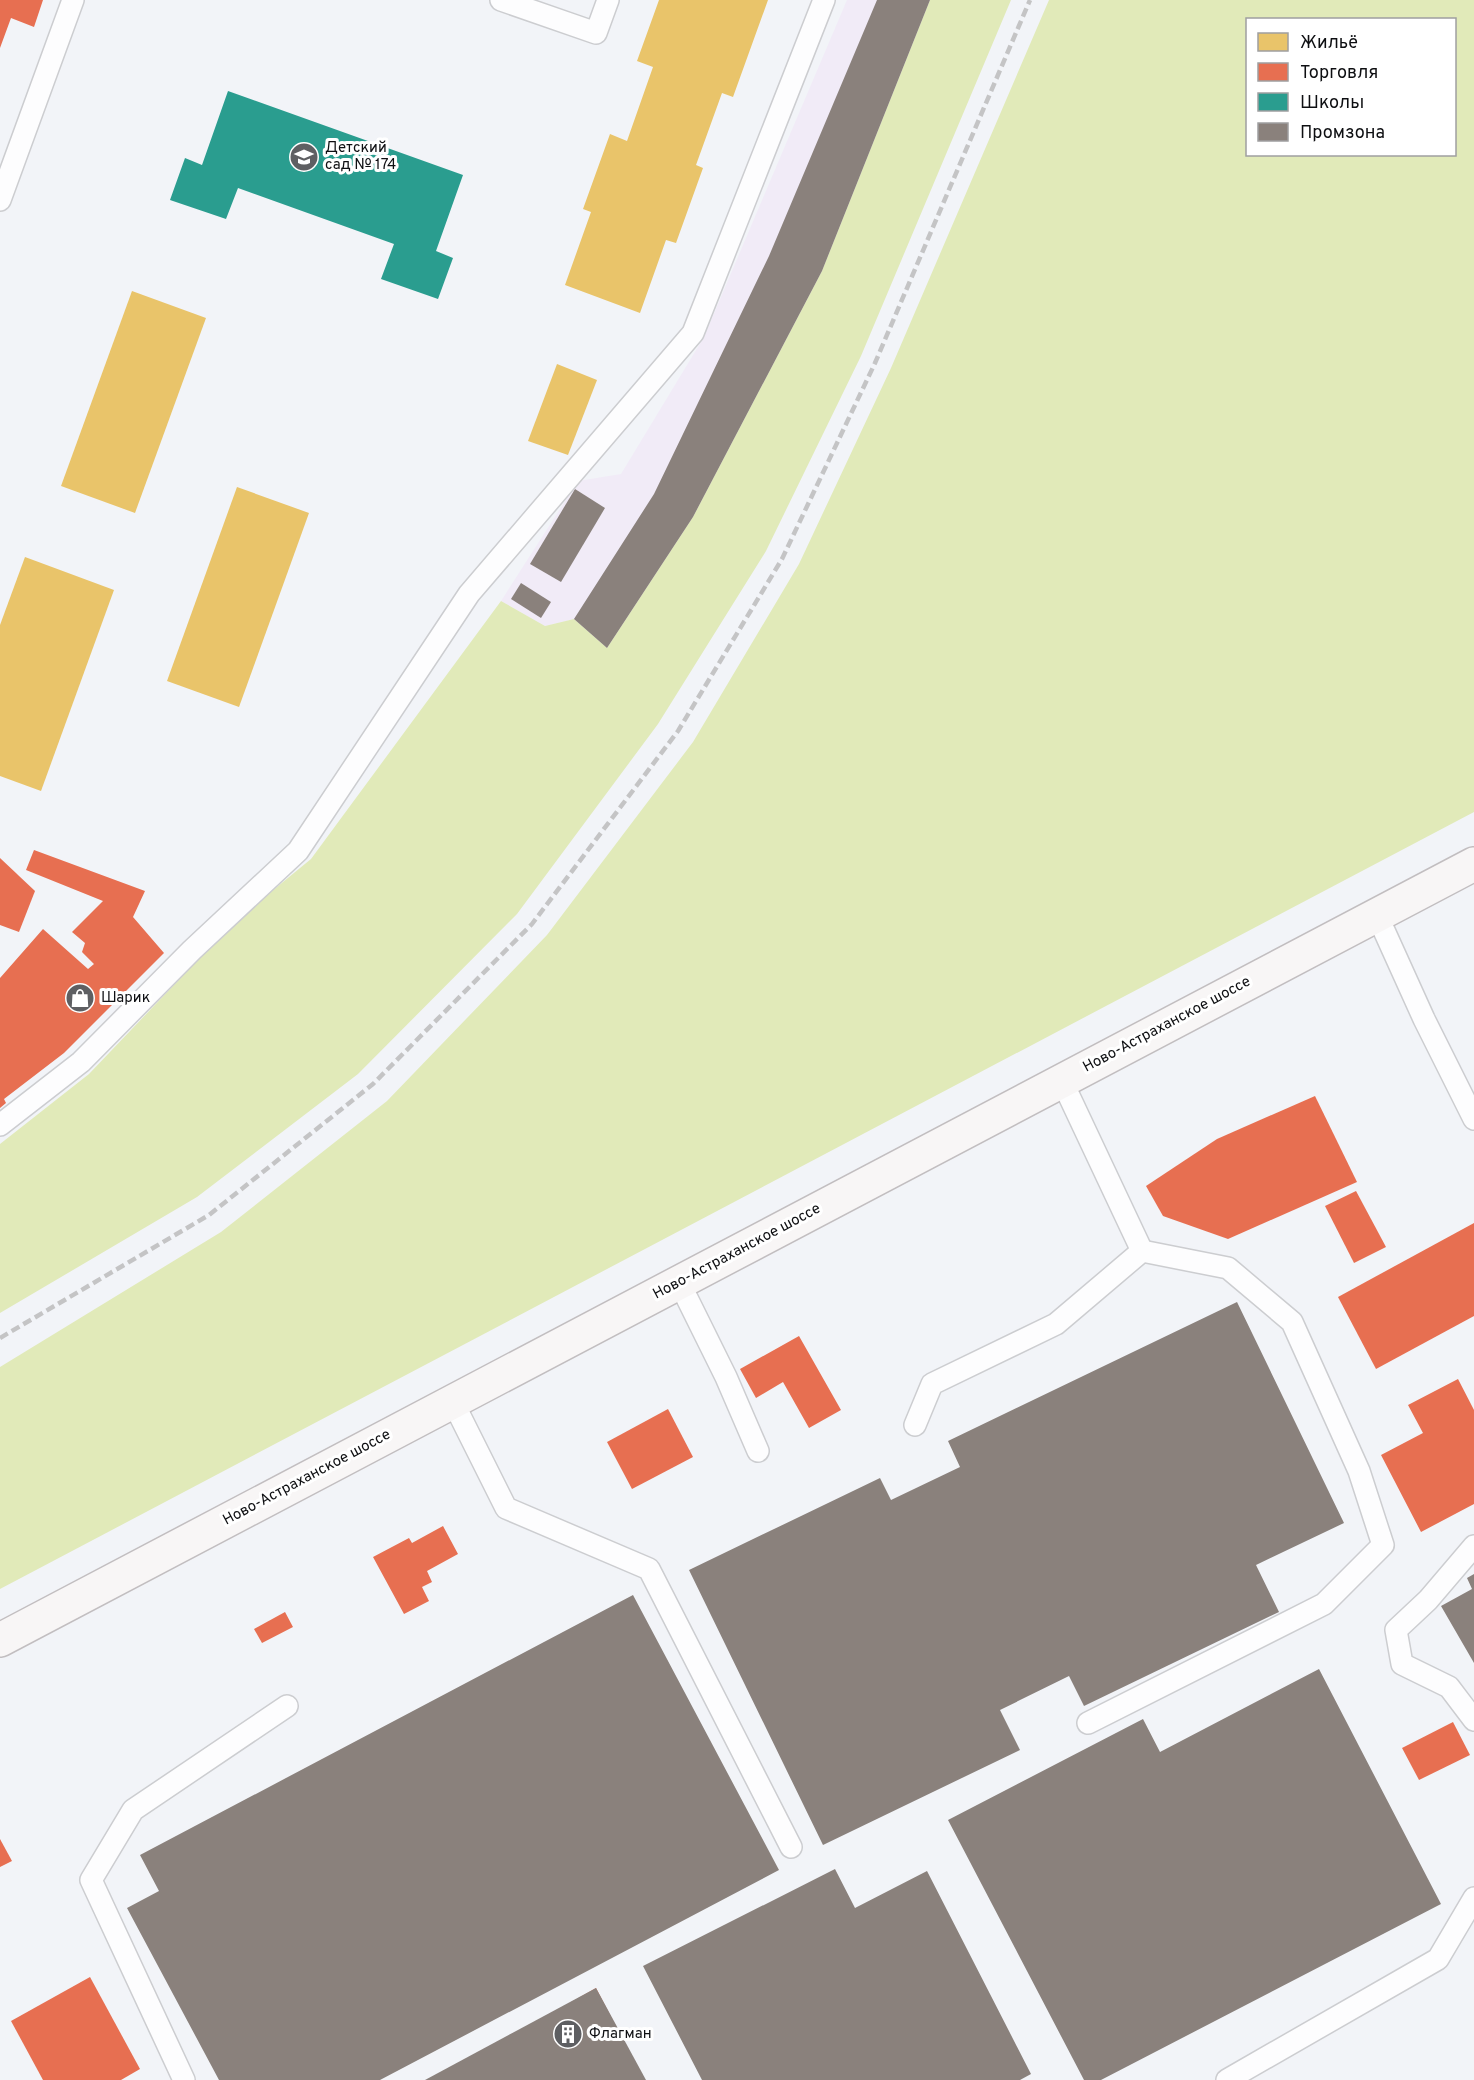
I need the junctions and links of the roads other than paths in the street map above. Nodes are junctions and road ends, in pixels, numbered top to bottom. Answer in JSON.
{"nodes":[{"id":1,"x":73,"y":0,"type":"edge"},
{"id":2,"x":501,"y":0,"type":"edge"},
{"id":3,"x":608,"y":0,"type":"edge"},
{"id":4,"x":824,"y":0,"type":"edge"},
{"id":5,"x":0,"y":200,"type":"edge"},
{"id":6,"x":1474,"y":864,"type":"edge"},
{"id":7,"x":1377,"y":915,"type":"junction"},
{"id":8,"x":1062,"y":1081,"type":"junction"},
{"id":9,"x":1474,"y":1119,"type":"edge"},
{"id":10,"x":0,"y":1125,"type":"edge"},
{"id":11,"x":1142,"y":1251,"type":"junction"},
{"id":12,"x":679,"y":1282,"type":"junction"},
{"id":13,"x":453,"y":1401,"type":"junction"},
{"id":14,"x":915,"y":1425,"type":"dead end"},
{"id":15,"x":758,"y":1451,"type":"dead end"},
{"id":16,"x":1474,"y":1545,"type":"edge"},
{"id":17,"x":0,"y":1640,"type":"edge"},
{"id":18,"x":287,"y":1706,"type":"dead end"},
{"id":19,"x":1474,"y":1720,"type":"edge"},
{"id":20,"x":1088,"y":1723,"type":"dead end"},
{"id":21,"x":792,"y":1847,"type":"dead end"},
{"id":22,"x":1474,"y":1898,"type":"edge"},
{"id":23,"x":184,"y":2080,"type":"edge"},
{"id":24,"x":1227,"y":2080,"type":"edge"}],
"edges":[{"from":1,"to":5,"type":"lane"},
{"from":2,"to":3,"type":"lane"},
{"from":4,"to":10,"type":"lane"},
{"from":6,"to":7,"type":"main road","name":"Ново-Астраханское шоссе"},
{"from":7,"to":8,"type":"main road","name":"Ново-Астраханское шоссе"},
{"from":7,"to":9,"type":"lane"},
{"from":8,"to":11,"type":"lane"},
{"from":8,"to":12,"type":"main road","name":"Ново-Астраханское шоссе"},
{"from":11,"to":14,"type":"lane"},
{"from":11,"to":20,"type":"lane"},
{"from":12,"to":13,"type":"main road","name":"Ново-Астраханское шоссе"},
{"from":12,"to":15,"type":"lane"},
{"from":13,"to":17,"type":"main road","name":"Ново-Астраханское шоссе"},
{"from":13,"to":21,"type":"lane"},
{"from":16,"to":19,"type":"lane"},
{"from":18,"to":23,"type":"lane"},
{"from":22,"to":24,"type":"lane"}]}
